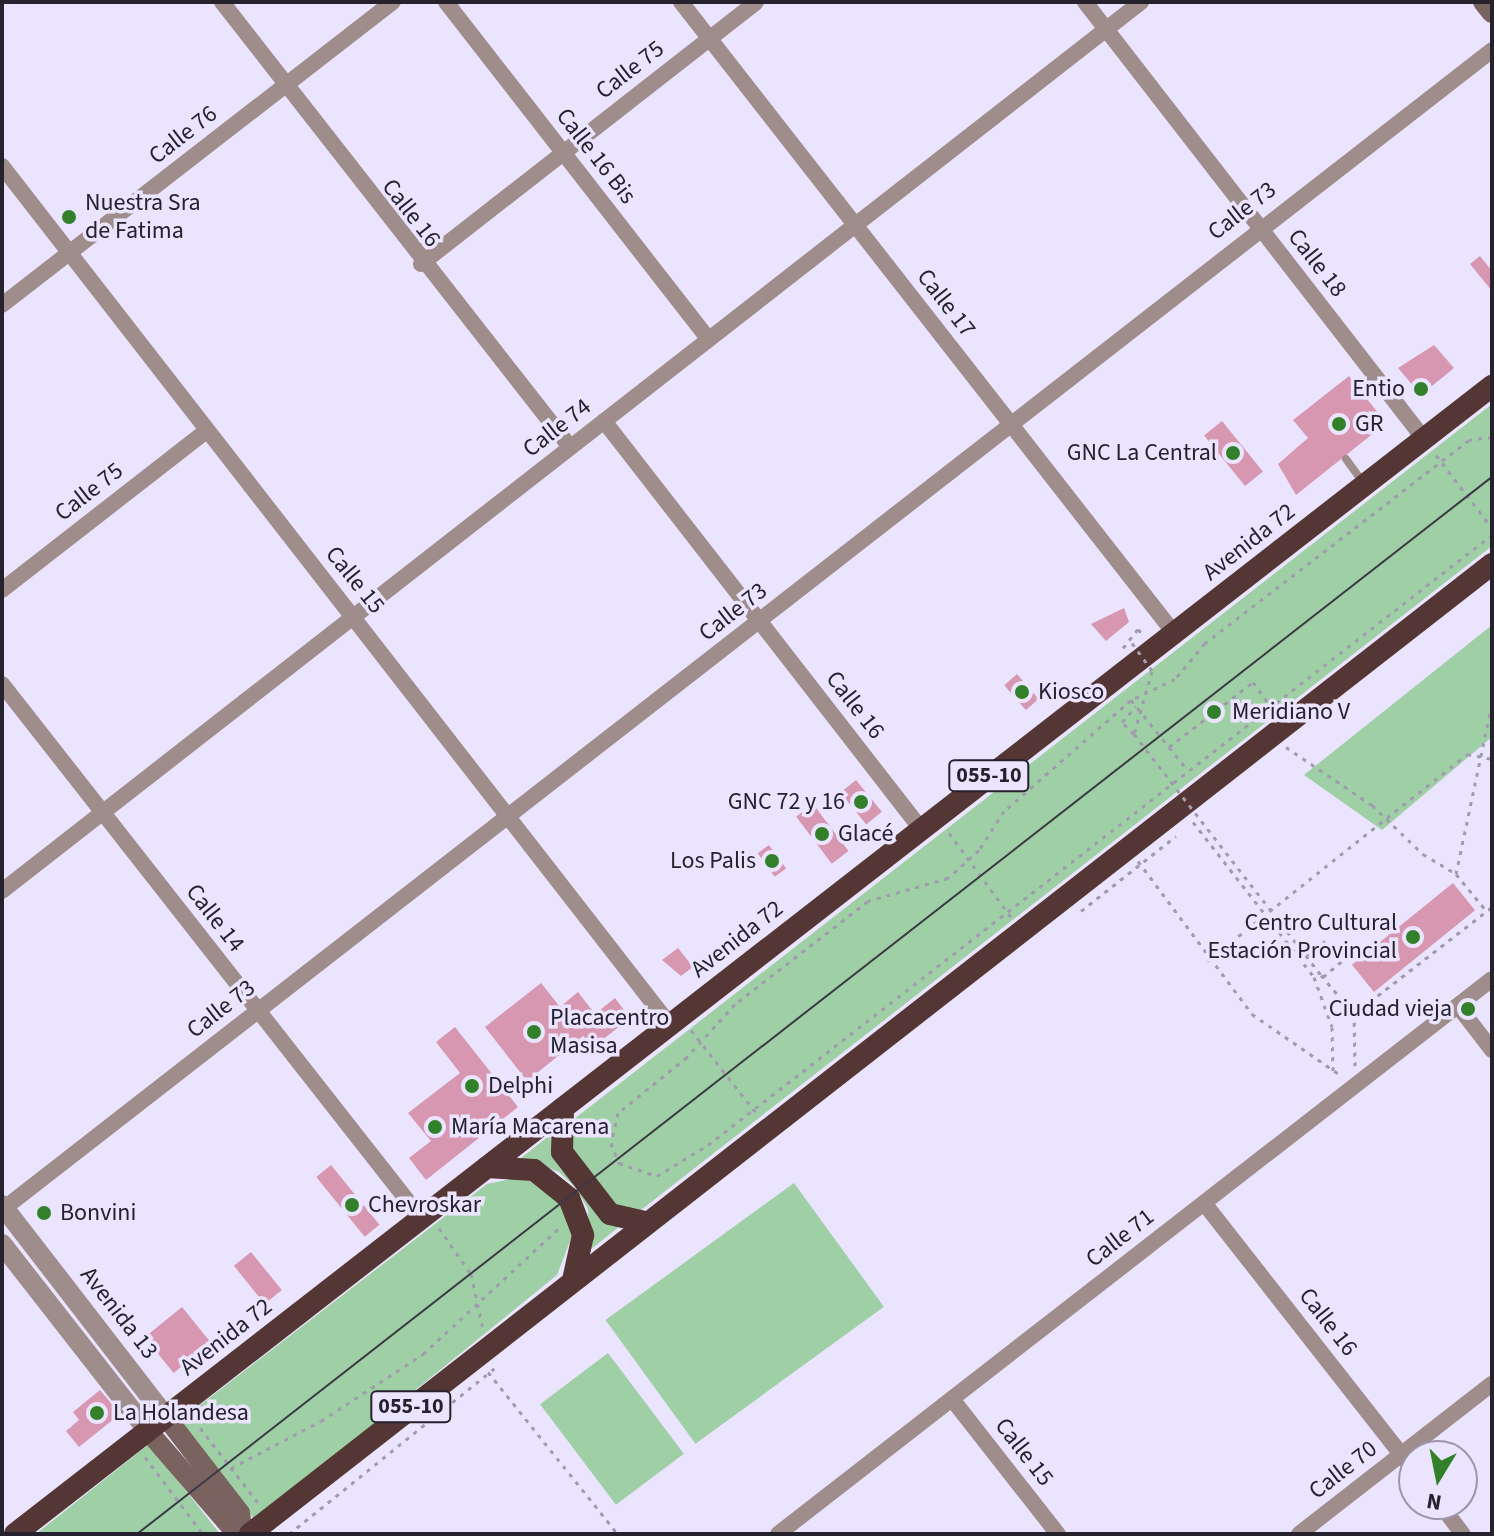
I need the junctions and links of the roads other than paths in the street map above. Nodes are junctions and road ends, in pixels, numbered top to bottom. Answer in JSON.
{"nodes":[{"id":1,"x":222,"y":2,"type":"edge"},
{"id":2,"x":393,"y":2,"type":"edge"},
{"id":3,"x":446,"y":2,"type":"edge"},
{"id":4,"x":681,"y":2,"type":"edge"},
{"id":5,"x":756,"y":2,"type":"edge"},
{"id":6,"x":1085,"y":2,"type":"edge"},
{"id":7,"x":1141,"y":2,"type":"edge"},
{"id":8,"x":1483,"y":2,"type":"edge"},
{"id":9,"x":1492,"y":13,"type":"edge"},
{"id":10,"x":1106,"y":29,"type":"junction"},
{"id":11,"x":709,"y":38,"type":"junction"},
{"id":12,"x":1492,"y":50,"type":"edge"},
{"id":13,"x":283,"y":87,"type":"junction"},
{"id":14,"x":563,"y":153,"type":"junction"},
{"id":15,"x":2,"y":166,"type":"edge"},
{"id":16,"x":855,"y":225,"type":"junction"},
{"id":17,"x":1260,"y":228,"type":"junction"},
{"id":18,"x":68,"y":253,"type":"junction"},
{"id":19,"x":421,"y":264,"type":"junction"},
{"id":20,"x":2,"y":305,"type":"edge"},
{"id":21,"x":708,"y":339,"type":"junction"},
{"id":22,"x":1374,"y":375,"type":"junction"},
{"id":23,"x":1360,"y":386,"type":"dead end"},
{"id":24,"x":1488,"y":393,"type":"edge"},
{"id":25,"x":604,"y":421,"type":"junction"},
{"id":26,"x":1011,"y":426,"type":"junction"},
{"id":27,"x":205,"y":432,"type":"junction"},
{"id":28,"x":1424,"y":439,"type":"junction"},
{"id":29,"x":570,"y":447,"type":"junction"},
{"id":30,"x":1346,"y":459,"type":"dead end"},
{"id":31,"x":1365,"y":485,"type":"junction"},
{"id":32,"x":1492,"y":564,"type":"edge"},
{"id":33,"x":2,"y":590,"type":"edge"},
{"id":34,"x":353,"y":617,"type":"junction"},
{"id":35,"x":759,"y":622,"type":"junction"},
{"id":36,"x":1174,"y":633,"type":"junction"},
{"id":37,"x":2,"y":684,"type":"edge"},
{"id":38,"x":102,"y":812,"type":"junction"},
{"id":39,"x":509,"y":814,"type":"junction"},
{"id":40,"x":929,"y":823,"type":"junction"},
{"id":41,"x":2,"y":891,"type":"edge"},
{"id":42,"x":1492,"y":979,"type":"edge"},
{"id":43,"x":1458,"y":1006,"type":"junction"},
{"id":44,"x":257,"y":1011,"type":"junction"},
{"id":45,"x":675,"y":1021,"type":"junction"},
{"id":46,"x":1492,"y":1050,"type":"edge"},
{"id":47,"x":563,"y":1108,"type":"junction"},
{"id":48,"x":487,"y":1167,"type":"junction"},
{"id":49,"x":1204,"y":1203,"type":"junction"},
{"id":50,"x":3,"y":1208,"type":"edge"},
{"id":51,"x":425,"y":1215,"type":"junction"},
{"id":52,"x":648,"y":1223,"type":"junction"},
{"id":53,"x":2,"y":1244,"type":"edge"},
{"id":54,"x":573,"y":1280,"type":"junction"},
{"id":55,"x":1492,"y":1384,"type":"edge"},
{"id":56,"x":952,"y":1399,"type":"junction"},
{"id":57,"x":174,"y":1410,"type":"junction"},
{"id":58,"x":140,"y":1436,"type":"junction"},
{"id":59,"x":1420,"y":1440,"type":"edge"},
{"id":60,"x":1398,"y":1451,"type":"edge"},
{"id":61,"x":1398,"y":1457,"type":"edge"},
{"id":62,"x":278,"y":1526,"type":"edge"},
{"id":63,"x":22,"y":1530,"type":"edge"},
{"id":64,"x":237,"y":1534,"type":"edge"},
{"id":65,"x":243,"y":1534,"type":"edge"},
{"id":66,"x":250,"y":1534,"type":"edge"},
{"id":67,"x":778,"y":1534,"type":"edge"},
{"id":68,"x":1058,"y":1534,"type":"edge"},
{"id":69,"x":1299,"y":1534,"type":"edge"}],
"edges":[{"from":1,"to":13,"type":"street","name":"Calle 16"},
{"from":2,"to":13,"type":"street","name":"Calle 76"},
{"from":3,"to":14,"type":"street","name":"Calle 16 Bis"},
{"from":4,"to":11,"type":"street","name":"Calle 17"},
{"from":5,"to":11,"type":"street","name":"Calle 75"},
{"from":6,"to":10,"type":"street","name":"Calle 18"},
{"from":7,"to":10,"type":"street","name":"Calle 74"},
{"from":8,"to":9,"type":"main road"},
{"from":10,"to":16,"type":"street","name":"Calle 74"},
{"from":10,"to":17,"type":"street","name":"Calle 18"},
{"from":11,"to":14,"type":"street","name":"Calle 75"},
{"from":11,"to":16,"type":"street","name":"Calle 17"},
{"from":12,"to":17,"type":"street","name":"Calle 73"},
{"from":13,"to":18,"type":"street","name":"Calle 76"},
{"from":13,"to":19,"type":"street","name":"Calle 16"},
{"from":14,"to":19,"type":"street","name":"Calle 75"},
{"from":14,"to":21,"type":"street","name":"Calle 16 Bis"},
{"from":15,"to":18,"type":"street","name":"Calle 15"},
{"from":16,"to":21,"type":"street","name":"Calle 74"},
{"from":16,"to":26,"type":"street","name":"Calle 17"},
{"from":17,"to":22,"type":"street","name":"Calle 18"},
{"from":17,"to":26,"type":"street","name":"Calle 73"},
{"from":18,"to":20,"type":"street","name":"Calle 76"},
{"from":18,"to":27,"type":"street","name":"Calle 15"},
{"from":19,"to":29,"type":"street","name":"Calle 16"},
{"from":21,"to":25,"type":"street","name":"Calle 74"},
{"from":22,"to":23,"type":"lane"},
{"from":22,"to":28,"type":"street","name":"Calle 18"},
{"from":24,"to":28,"type":"highway","name":"Avenida 72","number":"055-10"},
{"from":25,"to":29,"type":"street","name":"Calle 74"},
{"from":25,"to":35,"type":"street","name":"Calle 16"},
{"from":26,"to":35,"type":"street","name":"Calle 73"},
{"from":26,"to":36,"type":"street","name":"Calle 17"},
{"from":27,"to":33,"type":"street","name":"Calle 75"},
{"from":27,"to":34,"type":"street","name":"Calle 15"},
{"from":28,"to":31,"type":"highway","name":"Avenida 72","number":"055-10"},
{"from":29,"to":34,"type":"street","name":"Calle 74"},
{"from":30,"to":31,"type":"lane"},
{"from":31,"to":36,"type":"highway","name":"Avenida 72","number":"055-10"},
{"from":32,"to":52,"type":"highway","number":"055-10"},
{"from":34,"to":38,"type":"street","name":"Calle 74"},
{"from":34,"to":39,"type":"street","name":"Calle 15"},
{"from":35,"to":39,"type":"street","name":"Calle 73"},
{"from":35,"to":40,"type":"street","name":"Calle 16"},
{"from":36,"to":40,"type":"highway","name":"Avenida 72","number":"055-10"},
{"from":37,"to":38,"type":"street","name":"Calle 14"},
{"from":38,"to":41,"type":"street","name":"Calle 74"},
{"from":38,"to":44,"type":"street","name":"Calle 14"},
{"from":39,"to":44,"type":"street","name":"Calle 73"},
{"from":39,"to":45,"type":"street","name":"Calle 15"},
{"from":40,"to":45,"type":"highway","name":"Avenida 72","number":"055-10"},
{"from":42,"to":43,"type":"street","name":"Calle 71"},
{"from":43,"to":46,"type":"street"},
{"from":43,"to":49,"type":"street","name":"Calle 71"},
{"from":44,"to":50,"type":"street","name":"Calle 73"},
{"from":44,"to":51,"type":"street","name":"Calle 14"},
{"from":45,"to":47,"type":"highway","name":"Avenida 72","number":"055-10"},
{"from":47,"to":48,"type":"highway","name":"Avenida 72","number":"055-10"},
{"from":47,"to":52,"type":"highway"},
{"from":48,"to":51,"type":"highway","name":"Avenida 72","number":"055-10"},
{"from":48,"to":54,"type":"highway"},
{"from":49,"to":56,"type":"street","name":"Calle 71"},
{"from":49,"to":60,"type":"street","name":"Calle 16"},
{"from":50,"to":57,"type":"street","name":"Avenida 13"},
{"from":51,"to":57,"type":"highway","name":"Avenida 72","number":"055-10"},
{"from":52,"to":54,"type":"highway","number":"055-10"},
{"from":53,"to":58,"type":"street","name":"Avenida 13"},
{"from":54,"to":62,"type":"highway","number":"055-10"},
{"from":55,"to":59,"type":"street","name":"Calle 70"},
{"from":56,"to":67,"type":"street","name":"Calle 71"},
{"from":56,"to":68,"type":"street","name":"Calle 15"},
{"from":57,"to":58,"type":"highway","name":"Avenida 72","number":"055-10"},
{"from":57,"to":65,"type":"main road","name":"Avenida 13"},
{"from":58,"to":63,"type":"highway","name":"Avenida 72","number":"055-10"},
{"from":58,"to":64,"type":"main road","name":"Avenida 13"},
{"from":61,"to":69,"type":"street","name":"Calle 70"},
{"from":62,"to":66,"type":"highway","number":"055-10"}]}
